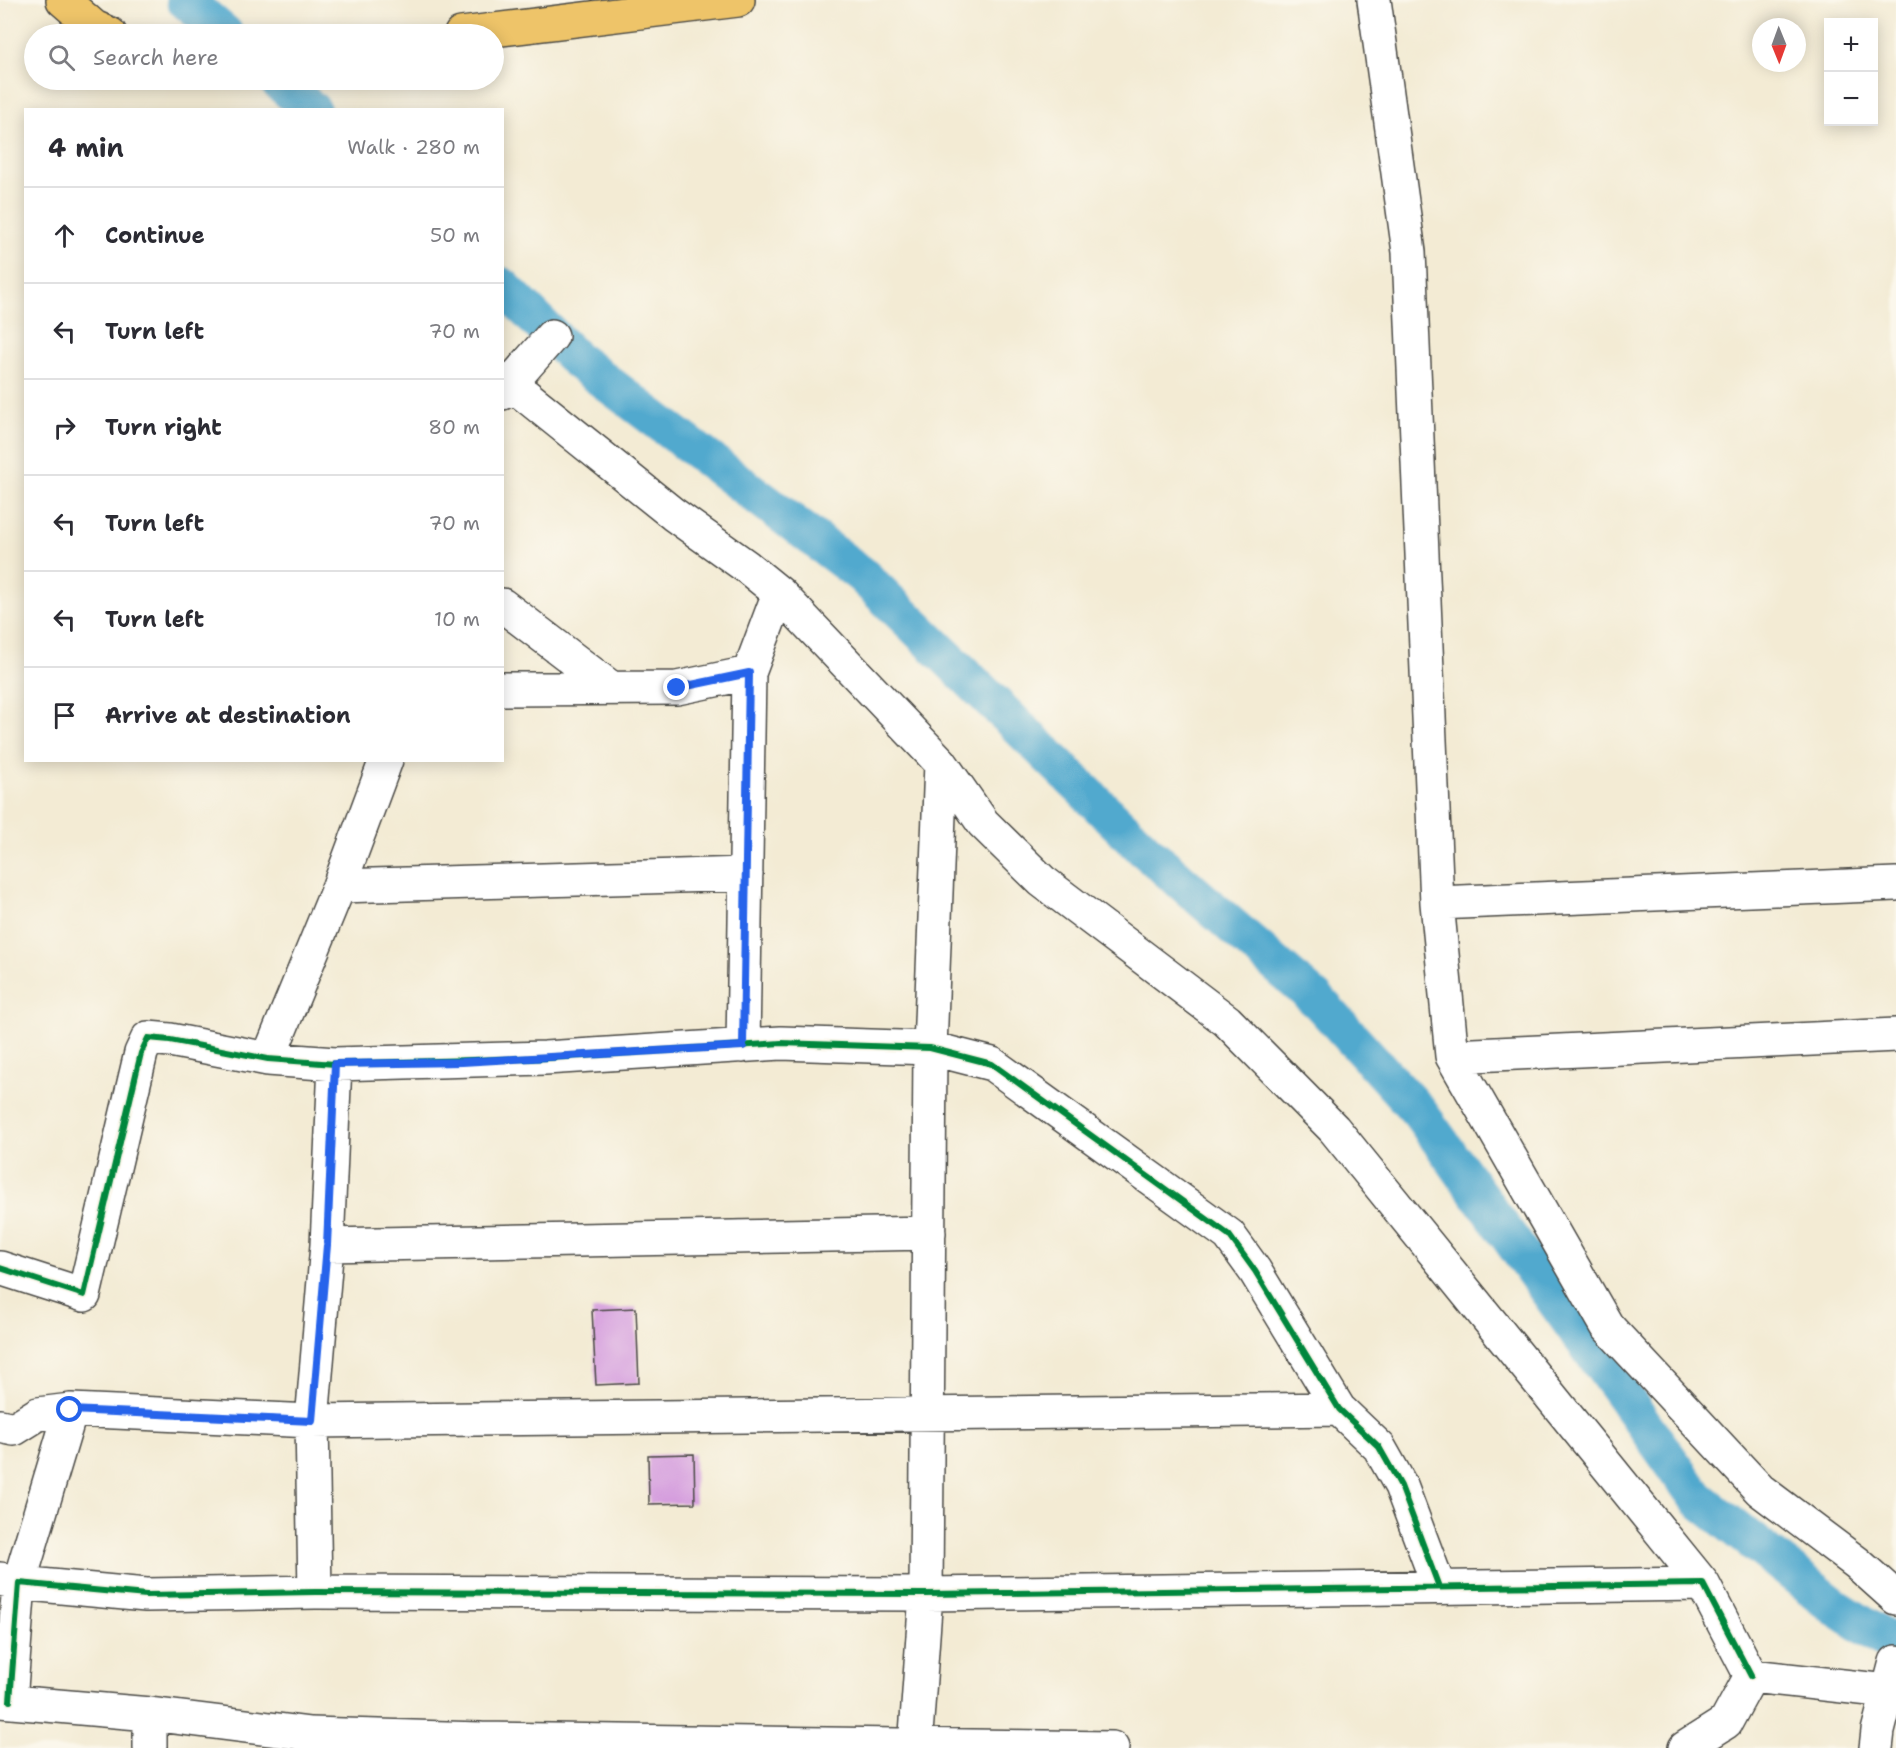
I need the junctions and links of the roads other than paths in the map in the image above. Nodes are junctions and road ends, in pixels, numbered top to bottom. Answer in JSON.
{"nodes":[{"id":1,"x":63,"y":0,"type":"edge"},
{"id":2,"x":738,"y":0,"type":"edge"},
{"id":3,"x":1374,"y":0,"type":"edge"},
{"id":4,"x":91,"y":24,"type":"edge"},
{"id":5,"x":504,"y":29,"type":"edge"},
{"id":6,"x":552,"y":336,"type":"dead end"},
{"id":7,"x":506,"y":388,"type":"edge"},
{"id":8,"x":779,"y":593,"type":"junction"},
{"id":9,"x":504,"y":607,"type":"edge"},
{"id":10,"x":749,"y":673,"type":"junction"},
{"id":11,"x":611,"y":688,"type":"junction"},
{"id":12,"x":504,"y":689,"type":"edge"},
{"id":13,"x":385,"y":762,"type":"edge"},
{"id":14,"x":941,"y":763,"type":"junction"},
{"id":15,"x":746,"y":874,"type":"junction"},
{"id":16,"x":1896,"y":884,"type":"edge"},
{"id":17,"x":339,"y":886,"type":"junction"},
{"id":18,"x":1437,"y":903,"type":"junction"},
{"id":19,"x":1896,"y":1035,"type":"edge"},
{"id":20,"x":743,"y":1046,"type":"junction"},
{"id":21,"x":930,"y":1048,"type":"junction"},
{"id":22,"x":1452,"y":1056,"type":"junction"},
{"id":23,"x":268,"y":1059,"type":"junction"},
{"id":24,"x":335,"y":1064,"type":"junction"},
{"id":25,"x":929,"y":1233,"type":"junction"},
{"id":26,"x":327,"y":1245,"type":"junction"},
{"id":27,"x":0,"y":1268,"type":"edge"},
{"id":28,"x":1339,"y":1408,"type":"junction"},
{"id":29,"x":70,"y":1410,"type":"junction"},
{"id":30,"x":927,"y":1413,"type":"junction"},
{"id":31,"x":312,"y":1421,"type":"junction"},
{"id":32,"x":0,"y":1426,"type":"edge"},
{"id":33,"x":9,"y":1581,"type":"edge"},
{"id":34,"x":1702,"y":1584,"type":"junction"},
{"id":35,"x":1439,"y":1587,"type":"junction"},
{"id":36,"x":315,"y":1592,"type":"junction"},
{"id":37,"x":926,"y":1594,"type":"junction"},
{"id":38,"x":1896,"y":1598,"type":"edge"},
{"id":39,"x":1751,"y":1676,"type":"junction"},
{"id":40,"x":1892,"y":1677,"type":"edge"},
{"id":41,"x":5,"y":1701,"type":"edge"},
{"id":42,"x":150,"y":1714,"type":"junction"},
{"id":43,"x":1877,"y":1739,"type":"edge"},
{"id":44,"x":310,"y":1741,"type":"edge"},
{"id":45,"x":481,"y":1743,"type":"edge"},
{"id":46,"x":915,"y":1747,"type":"edge"},
{"id":47,"x":150,"y":1748,"type":"edge"},
{"id":48,"x":1113,"y":1748,"type":"edge"},
{"id":49,"x":1685,"y":1748,"type":"edge"}],
"edges":[{"from":1,"to":4,"type":"main road"},
{"from":2,"to":5,"type":"main road"},
{"from":3,"to":18,"type":"street"},
{"from":6,"to":7,"type":"street"},
{"from":7,"to":8,"type":"street"},
{"from":8,"to":10,"type":"street"},
{"from":8,"to":14,"type":"street"},
{"from":9,"to":11,"type":"street"},
{"from":10,"to":11,"type":"street"},
{"from":10,"to":15,"type":"street"},
{"from":11,"to":12,"type":"street"},
{"from":13,"to":17,"type":"street"},
{"from":14,"to":21,"type":"street"},
{"from":14,"to":34,"type":"street"},
{"from":15,"to":17,"type":"street"},
{"from":15,"to":20,"type":"street"},
{"from":16,"to":18,"type":"street"},
{"from":17,"to":23,"type":"street"},
{"from":18,"to":22,"type":"street"},
{"from":19,"to":22,"type":"street"},
{"from":20,"to":21,"type":"street"},
{"from":20,"to":24,"type":"street"},
{"from":21,"to":25,"type":"street"},
{"from":21,"to":28,"type":"street"},
{"from":22,"to":38,"type":"street"},
{"from":23,"to":24,"type":"street"},
{"from":23,"to":27,"type":"street"},
{"from":24,"to":26,"type":"street"},
{"from":25,"to":26,"type":"street"},
{"from":25,"to":30,"type":"street"},
{"from":26,"to":31,"type":"street"},
{"from":28,"to":30,"type":"street"},
{"from":28,"to":35,"type":"street"},
{"from":29,"to":31,"type":"street"},
{"from":29,"to":32,"type":"street"},
{"from":29,"to":33,"type":"street"},
{"from":30,"to":31,"type":"street"},
{"from":30,"to":37,"type":"street"},
{"from":31,"to":36,"type":"street"},
{"from":33,"to":36,"type":"street"},
{"from":33,"to":41,"type":"street"},
{"from":34,"to":35,"type":"street"},
{"from":34,"to":39,"type":"street"},
{"from":35,"to":37,"type":"street"},
{"from":36,"to":37,"type":"street"},
{"from":37,"to":46,"type":"street"},
{"from":39,"to":40,"type":"street"},
{"from":39,"to":49,"type":"street"},
{"from":40,"to":43,"type":"street"},
{"from":41,"to":42,"type":"street"},
{"from":42,"to":44,"type":"street"},
{"from":42,"to":47,"type":"street"},
{"from":44,"to":45,"type":"street"},
{"from":45,"to":46,"type":"street"},
{"from":46,"to":48,"type":"street"}]}
